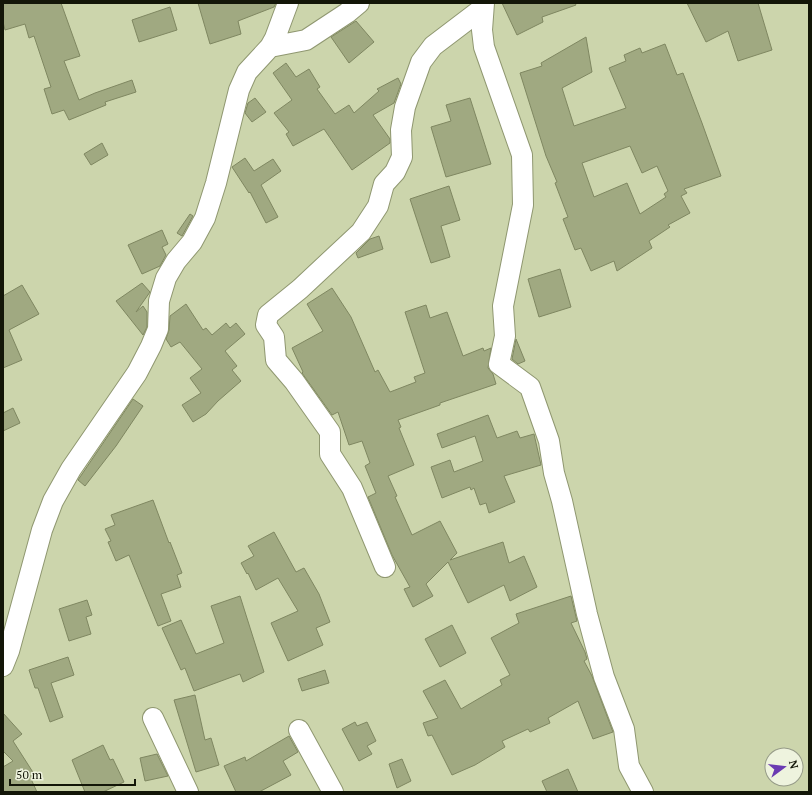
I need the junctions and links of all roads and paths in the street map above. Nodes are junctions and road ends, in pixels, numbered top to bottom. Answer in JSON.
{"nodes":[{"id":1,"x":288,"y":3,"type":"edge"},
{"id":2,"x":359,"y":3,"type":"edge"},
{"id":3,"x":483,"y":6,"type":"edge"},
{"id":4,"x":270,"y":47,"type":"junction"},
{"id":5,"x":385,"y":566,"type":"dead end"},
{"id":6,"x":3,"y":666,"type":"edge"},
{"id":7,"x":153,"y":718,"type":"dead end"},
{"id":8,"x":299,"y":730,"type":"dead end"},
{"id":9,"x":188,"y":792,"type":"edge"},
{"id":10,"x":333,"y":792,"type":"edge"},
{"id":11,"x":643,"y":792,"type":"edge"}],
"edges":[{"from":1,"to":4,"type":"street"},
{"from":2,"to":4,"type":"street"},
{"from":3,"to":5,"type":"street"},
{"from":3,"to":11,"type":"street"},
{"from":4,"to":6,"type":"street"},
{"from":7,"to":9,"type":"street"},
{"from":8,"to":10,"type":"street"}]}
